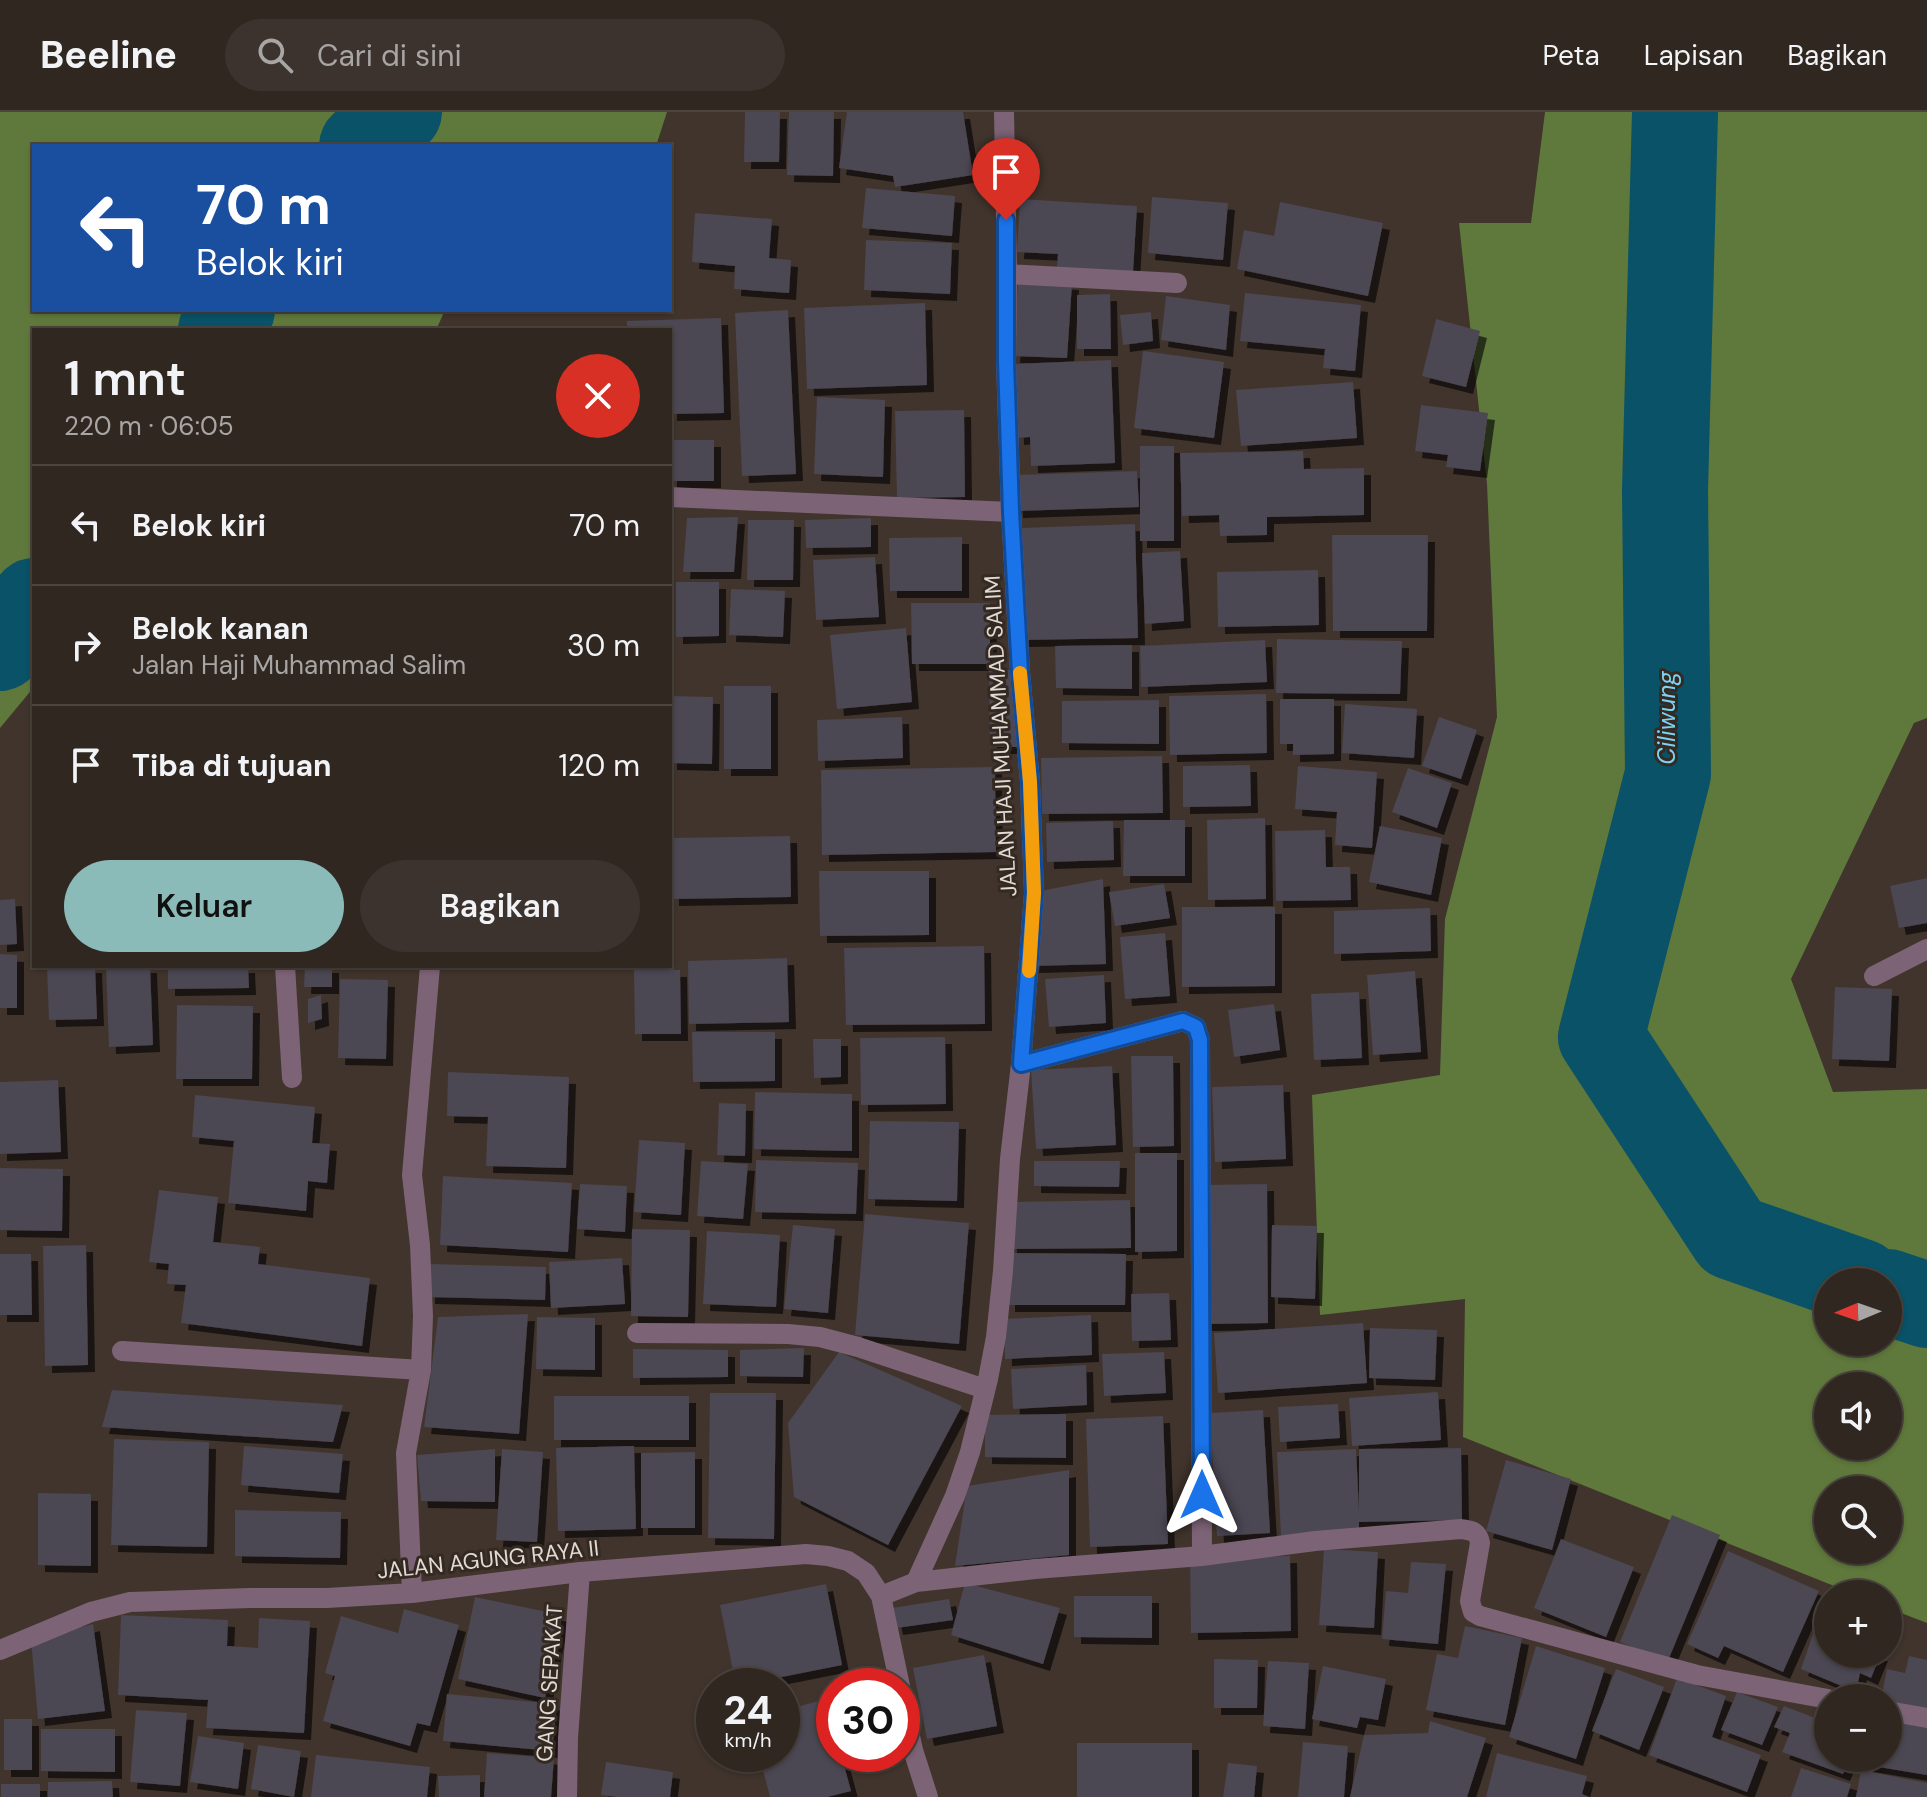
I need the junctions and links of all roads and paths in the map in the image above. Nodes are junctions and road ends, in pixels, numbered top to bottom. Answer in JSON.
{"nodes":[{"id":1,"x":1004,"y":112,"type":"edge"},
{"id":2,"x":1007,"y":274,"type":"junction"},
{"id":3,"x":1177,"y":283,"type":"dead end"},
{"id":4,"x":672,"y":497,"type":"edge"},
{"id":5,"x":1011,"y":512,"type":"junction"},
{"id":6,"x":1927,"y":949,"type":"edge"},
{"id":7,"x":285,"y":968,"type":"edge"},
{"id":8,"x":430,"y":968,"type":"edge"},
{"id":9,"x":1874,"y":976,"type":"dead end"},
{"id":10,"x":1021,"y":1064,"type":"junction"},
{"id":11,"x":292,"y":1078,"type":"dead end"},
{"id":12,"x":637,"y":1333,"type":"dead end"},
{"id":13,"x":122,"y":1351,"type":"dead end"},
{"id":14,"x":421,"y":1370,"type":"junction"},
{"id":15,"x":985,"y":1389,"type":"junction"},
{"id":16,"x":1202,"y":1556,"type":"junction"},
{"id":17,"x":580,"y":1572,"type":"junction"},
{"id":18,"x":916,"y":1582,"type":"junction"},
{"id":19,"x":412,"y":1593,"type":"junction"},
{"id":20,"x":881,"y":1596,"type":"junction"},
{"id":21,"x":0,"y":1650,"type":"edge"},
{"id":22,"x":896,"y":1668,"type":"edge"},
{"id":23,"x":1814,"y":1696,"type":"edge"},
{"id":24,"x":1902,"y":1714,"type":"edge"},
{"id":25,"x":1927,"y":1718,"type":"edge"},
{"id":26,"x":920,"y":1772,"type":"edge"},
{"id":27,"x":567,"y":1797,"type":"edge"},
{"id":28,"x":928,"y":1797,"type":"edge"}],
"edges":[{"from":1,"to":2,"type":"street","name":"JALAN HAJI MUHAMMAD SALIM"},
{"from":2,"to":3,"type":"street"},
{"from":2,"to":5,"type":"street","name":"JALAN HAJI MUHAMMAD SALIM"},
{"from":4,"to":5,"type":"street"},
{"from":5,"to":10,"type":"street","name":"JALAN HAJI MUHAMMAD SALIM"},
{"from":6,"to":9,"type":"street"},
{"from":7,"to":11,"type":"street"},
{"from":8,"to":14,"type":"street"},
{"from":10,"to":15,"type":"street","name":"JALAN HAJI MUHAMMAD SALIM"},
{"from":10,"to":16,"type":"street"},
{"from":12,"to":15,"type":"street"},
{"from":13,"to":14,"type":"street"},
{"from":14,"to":19,"type":"street"},
{"from":15,"to":18,"type":"street","name":"JALAN HAJI MUHAMMAD SALIM"},
{"from":16,"to":18,"type":"street"},
{"from":16,"to":23,"type":"street"},
{"from":17,"to":19,"type":"street","name":"JALAN AGUNG RAYA II"},
{"from":17,"to":20,"type":"street","name":"JALAN AGUNG RAYA II"},
{"from":17,"to":27,"type":"street","name":"GANG SEPAKAT"},
{"from":18,"to":20,"type":"street"},
{"from":19,"to":21,"type":"street","name":"JALAN AGUNG RAYA II"},
{"from":20,"to":22,"type":"street","name":"JALAN AGUNG RAYA II"},
{"from":24,"to":25,"type":"street"},
{"from":26,"to":28,"type":"street"}]}
